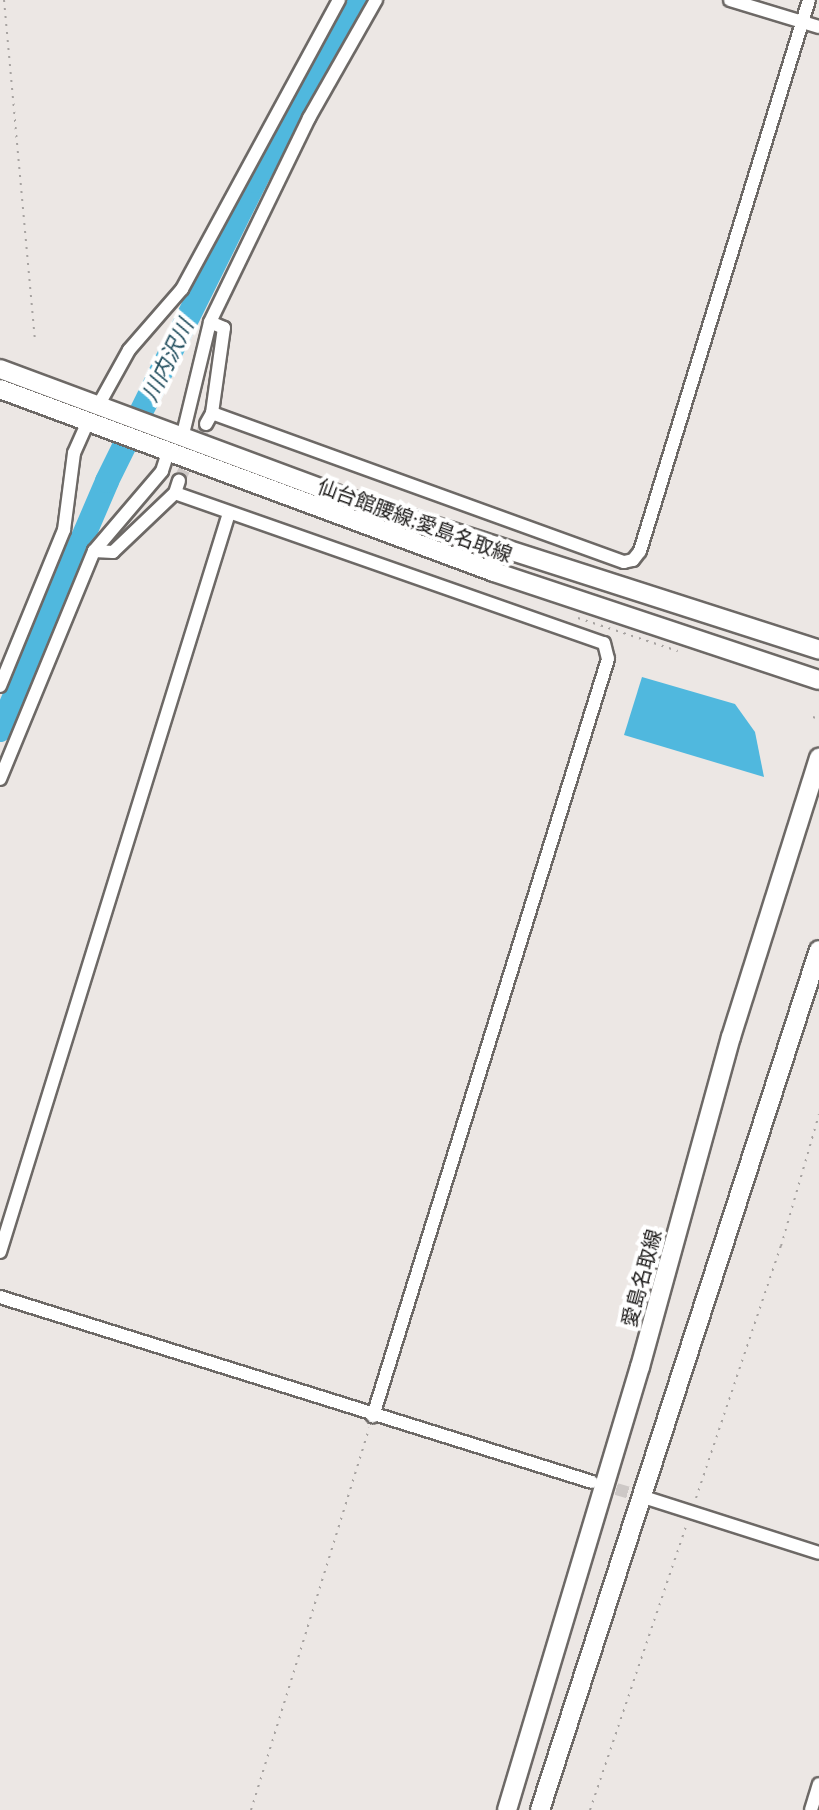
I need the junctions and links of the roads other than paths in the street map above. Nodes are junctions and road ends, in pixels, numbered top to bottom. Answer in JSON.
{"nodes":[{"id":1,"x":339,"y":0,"type":"edge"},
{"id":2,"x":376,"y":0,"type":"edge"},
{"id":3,"x":730,"y":0,"type":"edge"},
{"id":4,"x":809,"y":0,"type":"edge"},
{"id":5,"x":802,"y":22,"type":"junction"},
{"id":6,"x":819,"y":27,"type":"edge"},
{"id":7,"x":210,"y":322,"type":"junction"},
{"id":8,"x":0,"y":369,"type":"edge"},
{"id":9,"x":0,"y":389,"type":"edge"},
{"id":10,"x":100,"y":416,"type":"junction"},
{"id":11,"x":182,"y":438,"type":"junction"},
{"id":12,"x":163,"y":443,"type":"junction"},
{"id":13,"x":229,"y":513,"type":"junction"},
{"id":14,"x":94,"y":551,"type":"junction"},
{"id":15,"x":819,"y":650,"type":"edge"},
{"id":16,"x":819,"y":680,"type":"edge"},
{"id":17,"x":0,"y":686,"type":"edge"},
{"id":18,"x":819,"y":758,"type":"edge"},
{"id":19,"x":0,"y":779,"type":"edge"},
{"id":20,"x":819,"y":950,"type":"edge"},
{"id":21,"x":0,"y":1252,"type":"edge"},
{"id":22,"x":0,"y":1297,"type":"edge"},
{"id":23,"x":373,"y":1416,"type":"junction"},
{"id":24,"x":592,"y":1482,"type":"tunnel mouth"},
{"id":25,"x":650,"y":1499,"type":"tunnel mouth"},
{"id":26,"x":819,"y":1553,"type":"edge"},
{"id":27,"x":819,"y":1784,"type":"edge"},
{"id":28,"x":507,"y":1810,"type":"edge"},
{"id":29,"x":540,"y":1810,"type":"edge"},
{"id":30,"x":811,"y":1810,"type":"edge"}],
"edges":[{"from":1,"to":10,"type":"street"},
{"from":2,"to":7,"type":"street"},
{"from":3,"to":5,"type":"street"},
{"from":4,"to":5,"type":"street"},
{"from":5,"to":6,"type":"street"},
{"from":5,"to":7,"type":"street"},
{"from":7,"to":11,"type":"street"},
{"from":8,"to":10,"type":"main road","name":"仙台館腰線;愛島名取線"},
{"from":9,"to":10,"type":"main road","name":"仙台館腰線;愛島名取線"},
{"from":10,"to":12,"type":"main road","name":"仙台館腰線;愛島名取線"},
{"from":10,"to":17,"type":"street"},
{"from":11,"to":12,"type":"main road","name":"仙台館腰線;愛島名取線"},
{"from":11,"to":15,"type":"main road","name":"仙台館腰線;愛島名取線"},
{"from":12,"to":14,"type":"street"},
{"from":12,"to":16,"type":"main road","name":"仙台館腰線;愛島名取線"},
{"from":13,"to":14,"type":"street"},
{"from":13,"to":21,"type":"street"},
{"from":13,"to":23,"type":"street"},
{"from":14,"to":19,"type":"street"},
{"from":18,"to":28,"type":"main road","name":"愛島名取線"},
{"from":20,"to":29,"type":"main road"},
{"from":22,"to":23,"type":"street"},
{"from":23,"to":24,"type":"street"},
{"from":25,"to":26,"type":"street"},
{"from":27,"to":30,"type":"street"}]}
